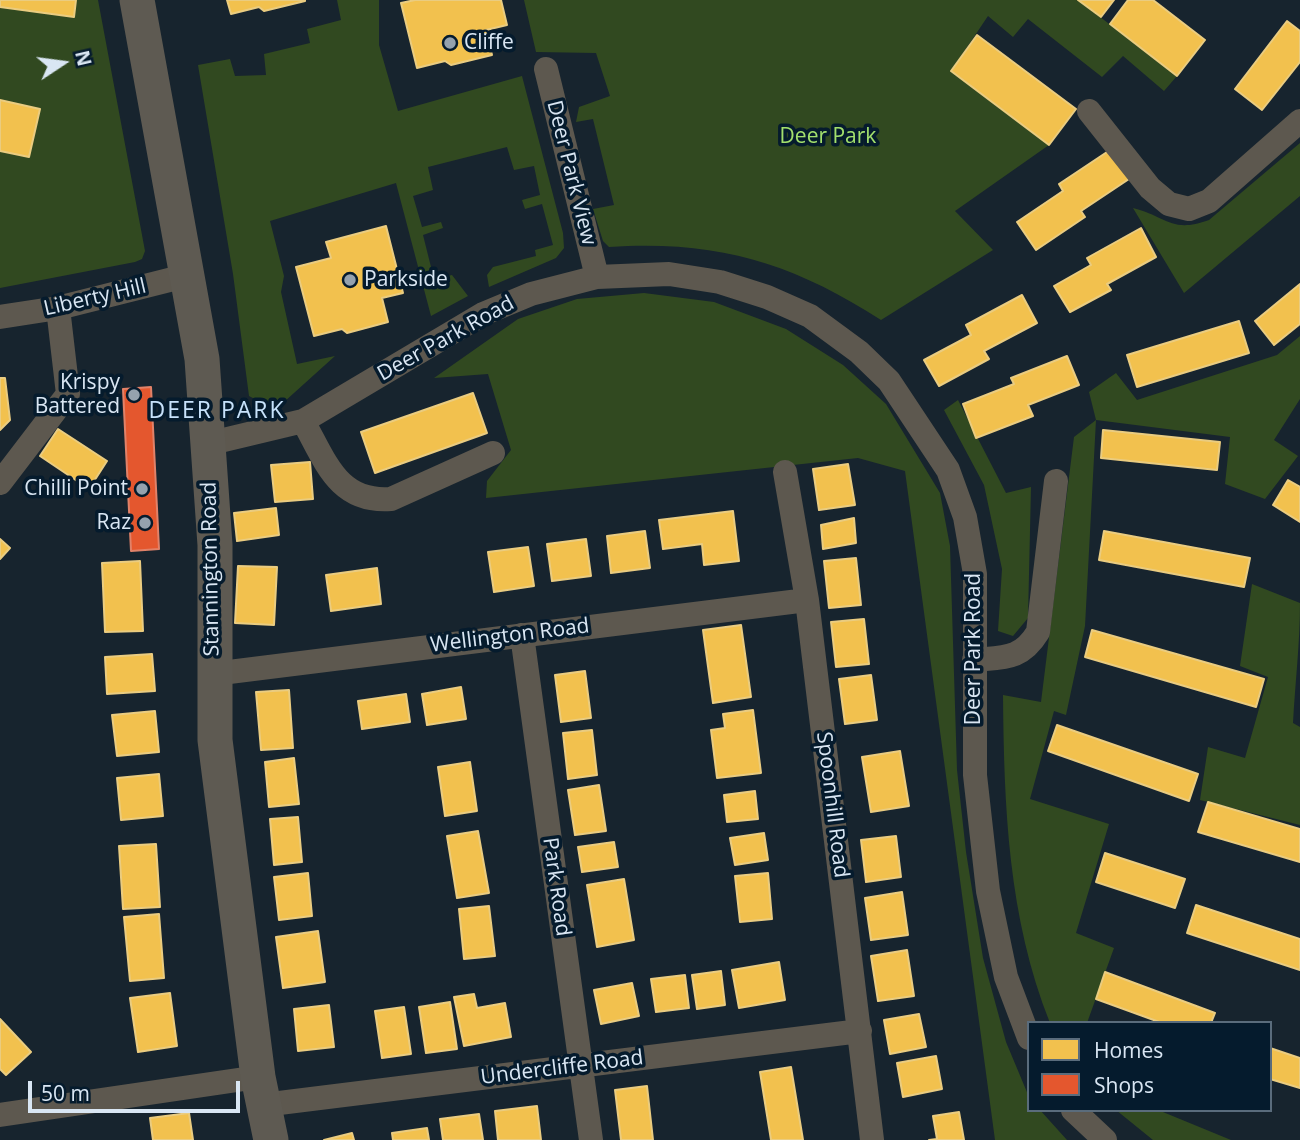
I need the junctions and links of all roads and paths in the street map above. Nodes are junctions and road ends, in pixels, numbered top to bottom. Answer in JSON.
{"nodes":[{"id":1,"x":137,"y":0,"type":"edge"},
{"id":2,"x":546,"y":69,"type":"dead end"},
{"id":3,"x":1089,"y":111,"type":"dead end"},
{"id":4,"x":1300,"y":121,"type":"edge"},
{"id":5,"x":189,"y":275,"type":"junction"},
{"id":6,"x":597,"y":276,"type":"junction"},
{"id":7,"x":58,"y":309,"type":"junction"},
{"id":8,"x":0,"y":317,"type":"edge"},
{"id":9,"x":303,"y":421,"type":"junction"},
{"id":10,"x":207,"y":444,"type":"junction"},
{"id":11,"x":493,"y":453,"type":"dead end"},
{"id":12,"x":785,"y":472,"type":"dead end"},
{"id":13,"x":1056,"y":481,"type":"dead end"},
{"id":14,"x":0,"y":483,"type":"edge"},
{"id":15,"x":807,"y":600,"type":"junction"},
{"id":16,"x":522,"y":635,"type":"junction"},
{"id":17,"x":974,"y":660,"type":"junction"},
{"id":18,"x":213,"y":674,"type":"junction"},
{"id":19,"x":860,"y":1031,"type":"junction"},
{"id":20,"x":1027,"y":1033,"type":"edge"},
{"id":21,"x":581,"y":1065,"type":"junction"},
{"id":22,"x":260,"y":1091,"type":"junction"},
{"id":23,"x":1075,"y":1112,"type":"edge"},
{"id":24,"x":0,"y":1115,"type":"edge"},
{"id":25,"x":271,"y":1140,"type":"edge"},
{"id":26,"x":591,"y":1140,"type":"edge"},
{"id":27,"x":872,"y":1140,"type":"edge"},
{"id":28,"x":1105,"y":1140,"type":"edge"}],
"edges":[{"from":1,"to":5,"type":"main road","name":"Stannington Road"},
{"from":2,"to":6,"type":"street","name":"Deer Park View"},
{"from":3,"to":4,"type":"street"},
{"from":5,"to":7,"type":"street","name":"Liberty Hill"},
{"from":5,"to":10,"type":"main road","name":"Stannington Road"},
{"from":6,"to":9,"type":"street","name":"Deer Park Road"},
{"from":6,"to":17,"type":"street","name":"Deer Park Road"},
{"from":7,"to":8,"type":"street","name":"Liberty Hill"},
{"from":7,"to":14,"type":"street"},
{"from":9,"to":10,"type":"street","name":"Deer Park Road"},
{"from":9,"to":11,"type":"street"},
{"from":10,"to":18,"type":"main road","name":"Stannington Road"},
{"from":12,"to":15,"type":"street","name":"Spoonhill Road"},
{"from":13,"to":17,"type":"street"},
{"from":15,"to":16,"type":"street","name":"Wellington Road"},
{"from":15,"to":19,"type":"street","name":"Spoonhill Road"},
{"from":16,"to":18,"type":"street","name":"Wellington Road"},
{"from":16,"to":21,"type":"street","name":"Park Road"},
{"from":17,"to":20,"type":"street","name":"Deer Park Road"},
{"from":18,"to":22,"type":"main road","name":"Stannington Road"},
{"from":19,"to":21,"type":"street","name":"Undercliffe Road"},
{"from":19,"to":27,"type":"street","name":"Spoonhill Road"},
{"from":21,"to":22,"type":"street","name":"Undercliffe Road"},
{"from":21,"to":26,"type":"street","name":"Park Road"},
{"from":22,"to":24,"type":"street","name":"Undercliffe Road"},
{"from":22,"to":25,"type":"main road","name":"Stannington Road"},
{"from":23,"to":28,"type":"street"}]}
